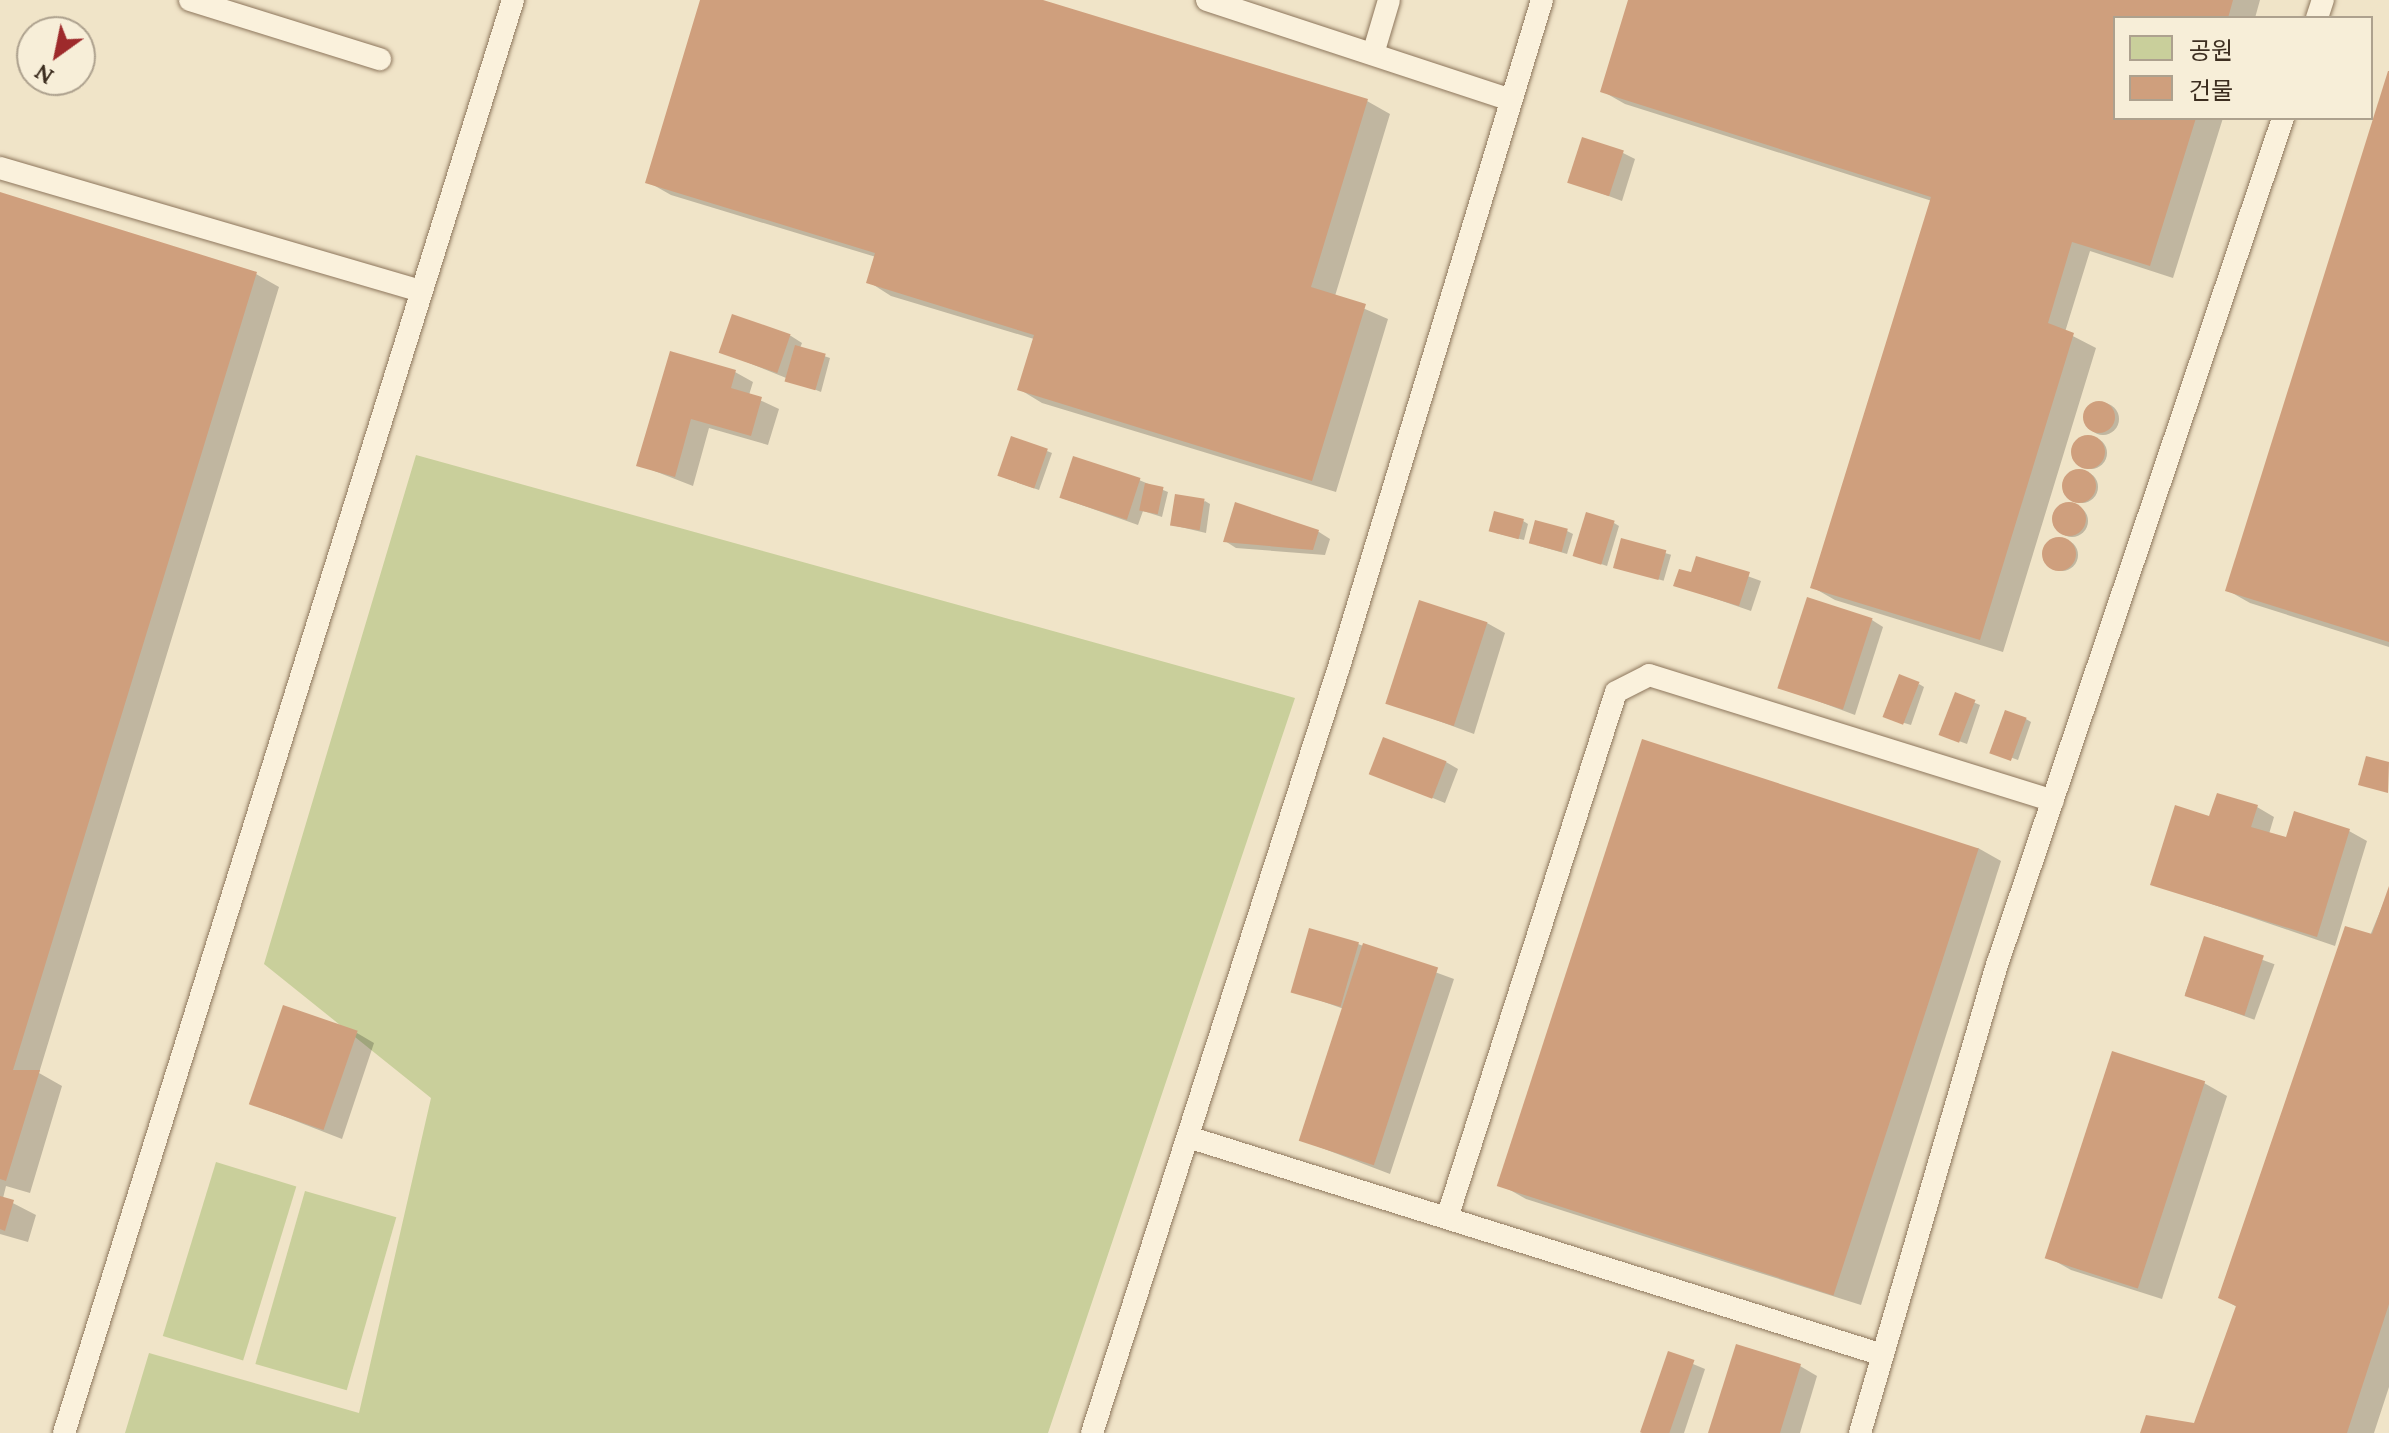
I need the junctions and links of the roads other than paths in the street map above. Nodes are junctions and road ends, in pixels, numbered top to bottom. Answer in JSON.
{"nodes":[{"id":1,"x":190,"y":0,"type":"edge"},
{"id":2,"x":513,"y":0,"type":"edge"},
{"id":3,"x":1207,"y":0,"type":"edge"},
{"id":4,"x":1389,"y":0,"type":"edge"},
{"id":5,"x":1542,"y":0,"type":"edge"},
{"id":6,"x":1373,"y":54,"type":"junction"},
{"id":7,"x":380,"y":59,"type":"dead end"},
{"id":8,"x":1511,"y":100,"type":"junction"},
{"id":9,"x":2282,"y":120,"type":"edge"},
{"id":10,"x":0,"y":168,"type":"edge"},
{"id":11,"x":421,"y":291,"type":"junction"},
{"id":12,"x":2053,"y":801,"type":"junction"},
{"id":13,"x":1188,"y":1137,"type":"junction"},
{"id":14,"x":1447,"y":1218,"type":"junction"},
{"id":15,"x":1883,"y":1355,"type":"junction"},
{"id":16,"x":64,"y":1433,"type":"edge"},
{"id":17,"x":1092,"y":1433,"type":"edge"},
{"id":18,"x":1860,"y":1433,"type":"edge"}],
"edges":[{"from":1,"to":7,"type":"lane"},
{"from":2,"to":11,"type":"lane"},
{"from":3,"to":6,"type":"lane"},
{"from":4,"to":6,"type":"lane"},
{"from":5,"to":8,"type":"lane"},
{"from":6,"to":8,"type":"lane"},
{"from":8,"to":13,"type":"lane"},
{"from":9,"to":12,"type":"lane"},
{"from":10,"to":11,"type":"lane"},
{"from":11,"to":16,"type":"lane"},
{"from":12,"to":14,"type":"lane"},
{"from":12,"to":15,"type":"lane"},
{"from":13,"to":14,"type":"lane"},
{"from":13,"to":17,"type":"lane"},
{"from":14,"to":15,"type":"lane"},
{"from":15,"to":18,"type":"lane"}]}
